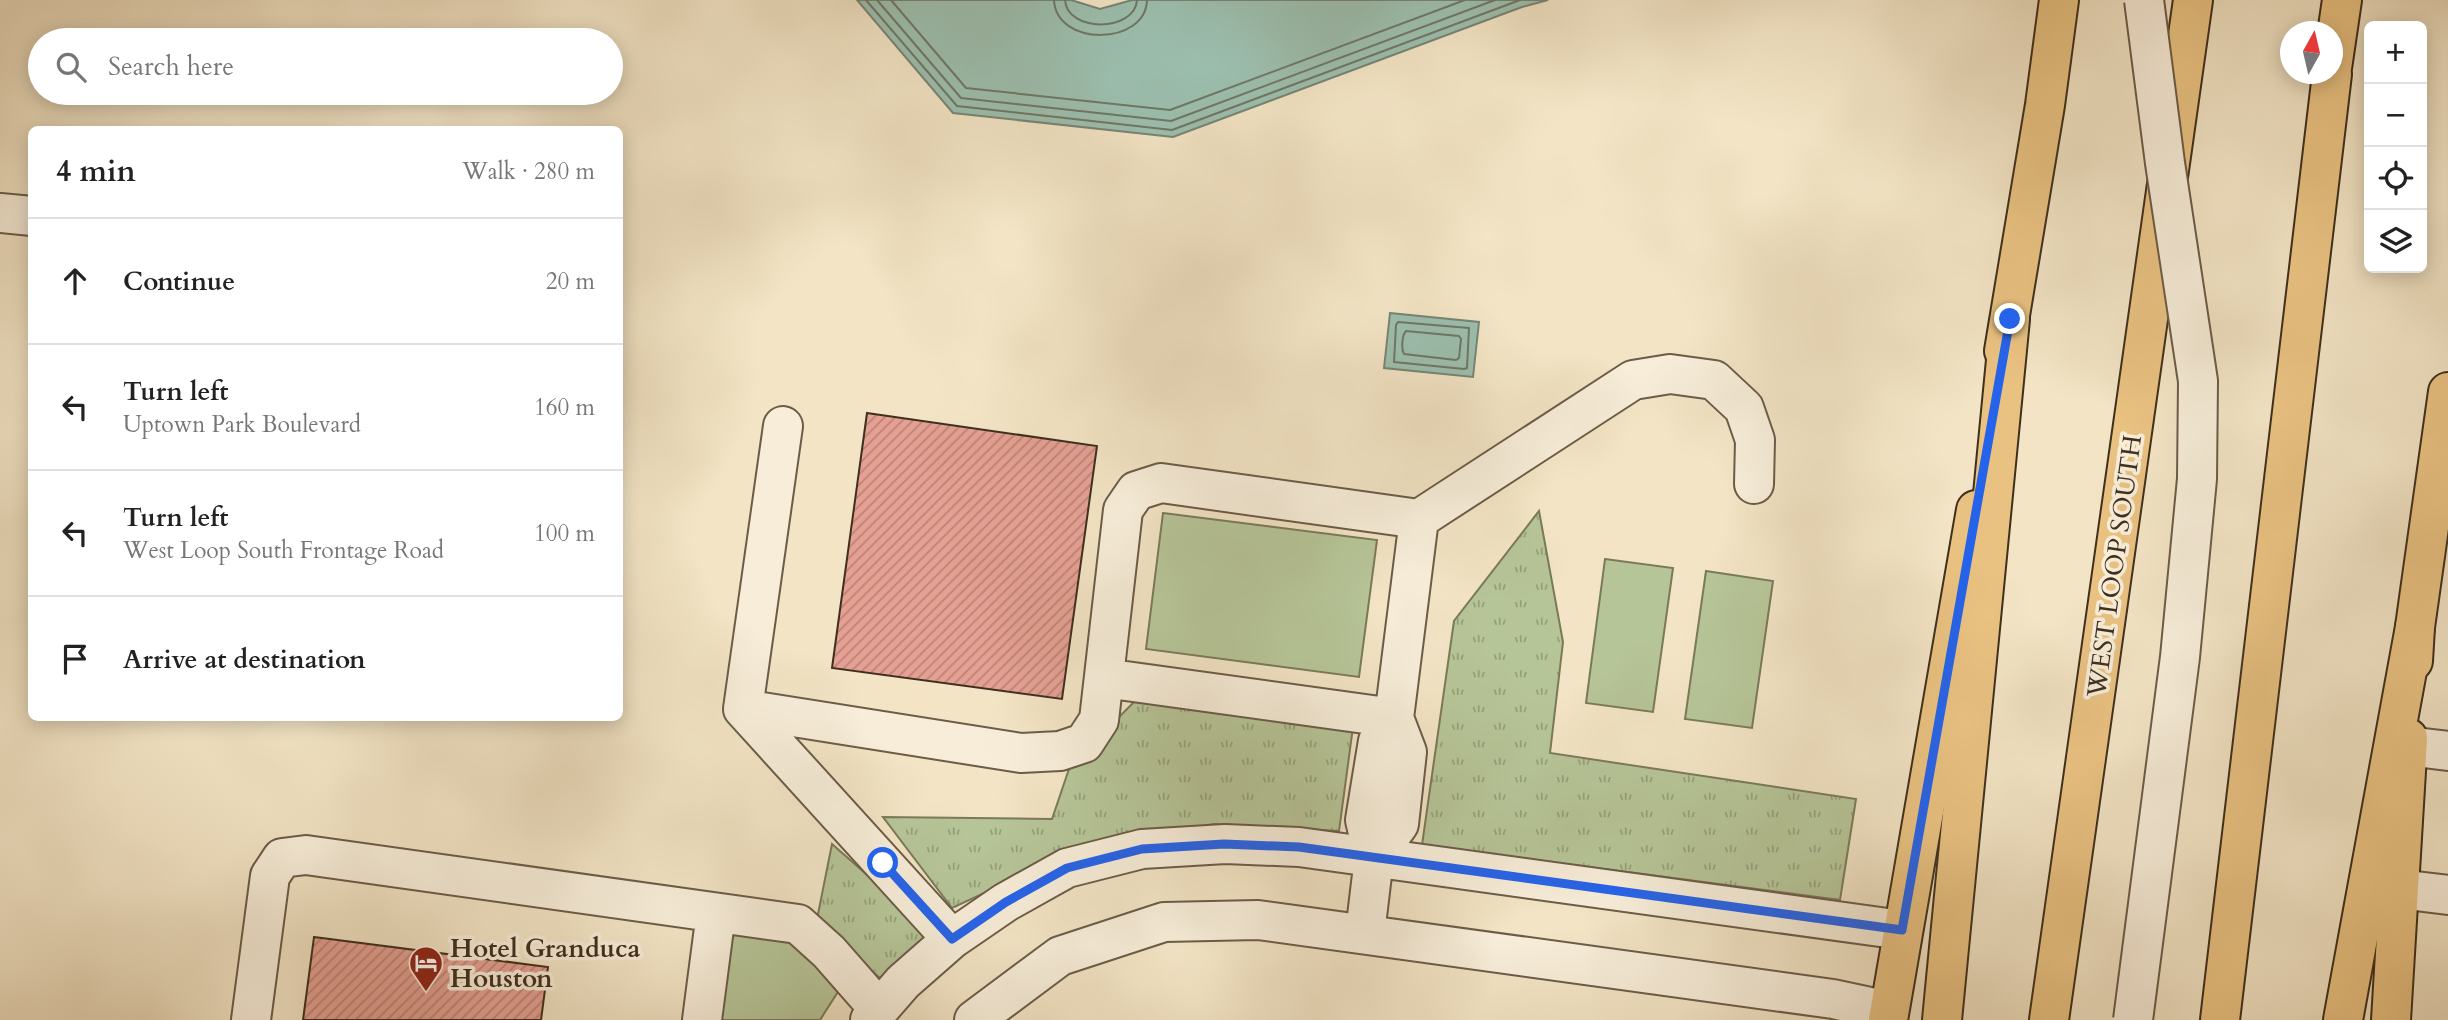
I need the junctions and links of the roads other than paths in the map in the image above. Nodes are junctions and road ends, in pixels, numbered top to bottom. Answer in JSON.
{"nodes":[{"id":1,"x":2059,"y":0,"type":"edge"},
{"id":2,"x":2144,"y":0,"type":"edge"},
{"id":3,"x":2193,"y":0,"type":"edge"},
{"id":4,"x":2342,"y":0,"type":"edge"},
{"id":5,"x":2339,"y":21,"type":"edge"},
{"id":6,"x":2331,"y":84,"type":"edge"},
{"id":7,"x":0,"y":213,"type":"edge"},
{"id":8,"x":28,"y":216,"type":"edge"},
{"id":9,"x":2010,"y":319,"type":"junction"},
{"id":10,"x":2448,"y":392,"type":"edge"},
{"id":11,"x":783,"y":426,"type":"dead end"},
{"id":12,"x":1754,"y":484,"type":"dead end"},
{"id":13,"x":2441,"y":486,"type":"edge"},
{"id":14,"x":1419,"y":519,"type":"junction"},
{"id":15,"x":2415,"y":627,"type":"junction"},
{"id":16,"x":1104,"y":678,"type":"junction"},
{"id":17,"x":743,"y":709,"type":"junction"},
{"id":18,"x":1394,"y":718,"type":"junction"},
{"id":19,"x":2407,"y":746,"type":"junction"},
{"id":20,"x":2448,"y":751,"type":"edge"},
{"id":21,"x":1374,"y":858,"type":"junction"},
{"id":22,"x":2399,"y":889,"type":"junction"},
{"id":23,"x":2448,"y":895,"type":"edge"},
{"id":24,"x":716,"y":913,"type":"junction"},
{"id":25,"x":1902,"y":930,"type":"junction"},
{"id":26,"x":1365,"y":933,"type":"junction"},
{"id":27,"x":952,"y":939,"type":"junction"},
{"id":28,"x":875,"y":1014,"type":"edge"},
{"id":29,"x":1889,"y":1016,"type":"edge"},
{"id":30,"x":251,"y":1020,"type":"edge"},
{"id":31,"x":702,"y":1020,"type":"edge"},
{"id":32,"x":974,"y":1020,"type":"edge"},
{"id":33,"x":1942,"y":1020,"type":"edge"},
{"id":34,"x":2049,"y":1020,"type":"edge"},
{"id":35,"x":2133,"y":1020,"type":"edge"},
{"id":36,"x":2220,"y":1020,"type":"edge"},
{"id":37,"x":2343,"y":1020,"type":"edge"},
{"id":38,"x":2391,"y":1020,"type":"edge"}],
"edges":[{"from":1,"to":9,"type":"main road"},
{"from":2,"to":35,"type":"street","bridge":true},
{"from":3,"to":34,"type":"main road","name":"WEST LOOP SOUTH"},
{"from":4,"to":5,"type":"main road"},
{"from":6,"to":36,"type":"main road"},
{"from":7,"to":8,"type":"street"},
{"from":9,"to":25,"type":"main road"},
{"from":9,"to":33,"type":"main road"},
{"from":10,"to":13,"type":"main road"},
{"from":11,"to":17,"type":"street"},
{"from":12,"to":14,"type":"street"},
{"from":13,"to":15,"type":"main road"},
{"from":14,"to":16,"type":"street"},
{"from":14,"to":18,"type":"street"},
{"from":15,"to":19,"type":"main road"},
{"from":15,"to":37,"type":"main road"},
{"from":16,"to":17,"type":"street"},
{"from":16,"to":18,"type":"street"},
{"from":17,"to":27,"type":"street"},
{"from":18,"to":21,"type":"street"},
{"from":19,"to":20,"type":"street"},
{"from":19,"to":22,"type":"main road"},
{"from":21,"to":25,"type":"street"},
{"from":21,"to":26,"type":"street"},
{"from":21,"to":27,"type":"street"},
{"from":22,"to":23,"type":"street"},
{"from":22,"to":38,"type":"main road"},
{"from":24,"to":28,"type":"street"},
{"from":24,"to":30,"type":"street"},
{"from":24,"to":31,"type":"street"},
{"from":25,"to":29,"type":"main road"},
{"from":26,"to":29,"type":"street"},
{"from":26,"to":32,"type":"street"},
{"from":27,"to":28,"type":"street"}]}
